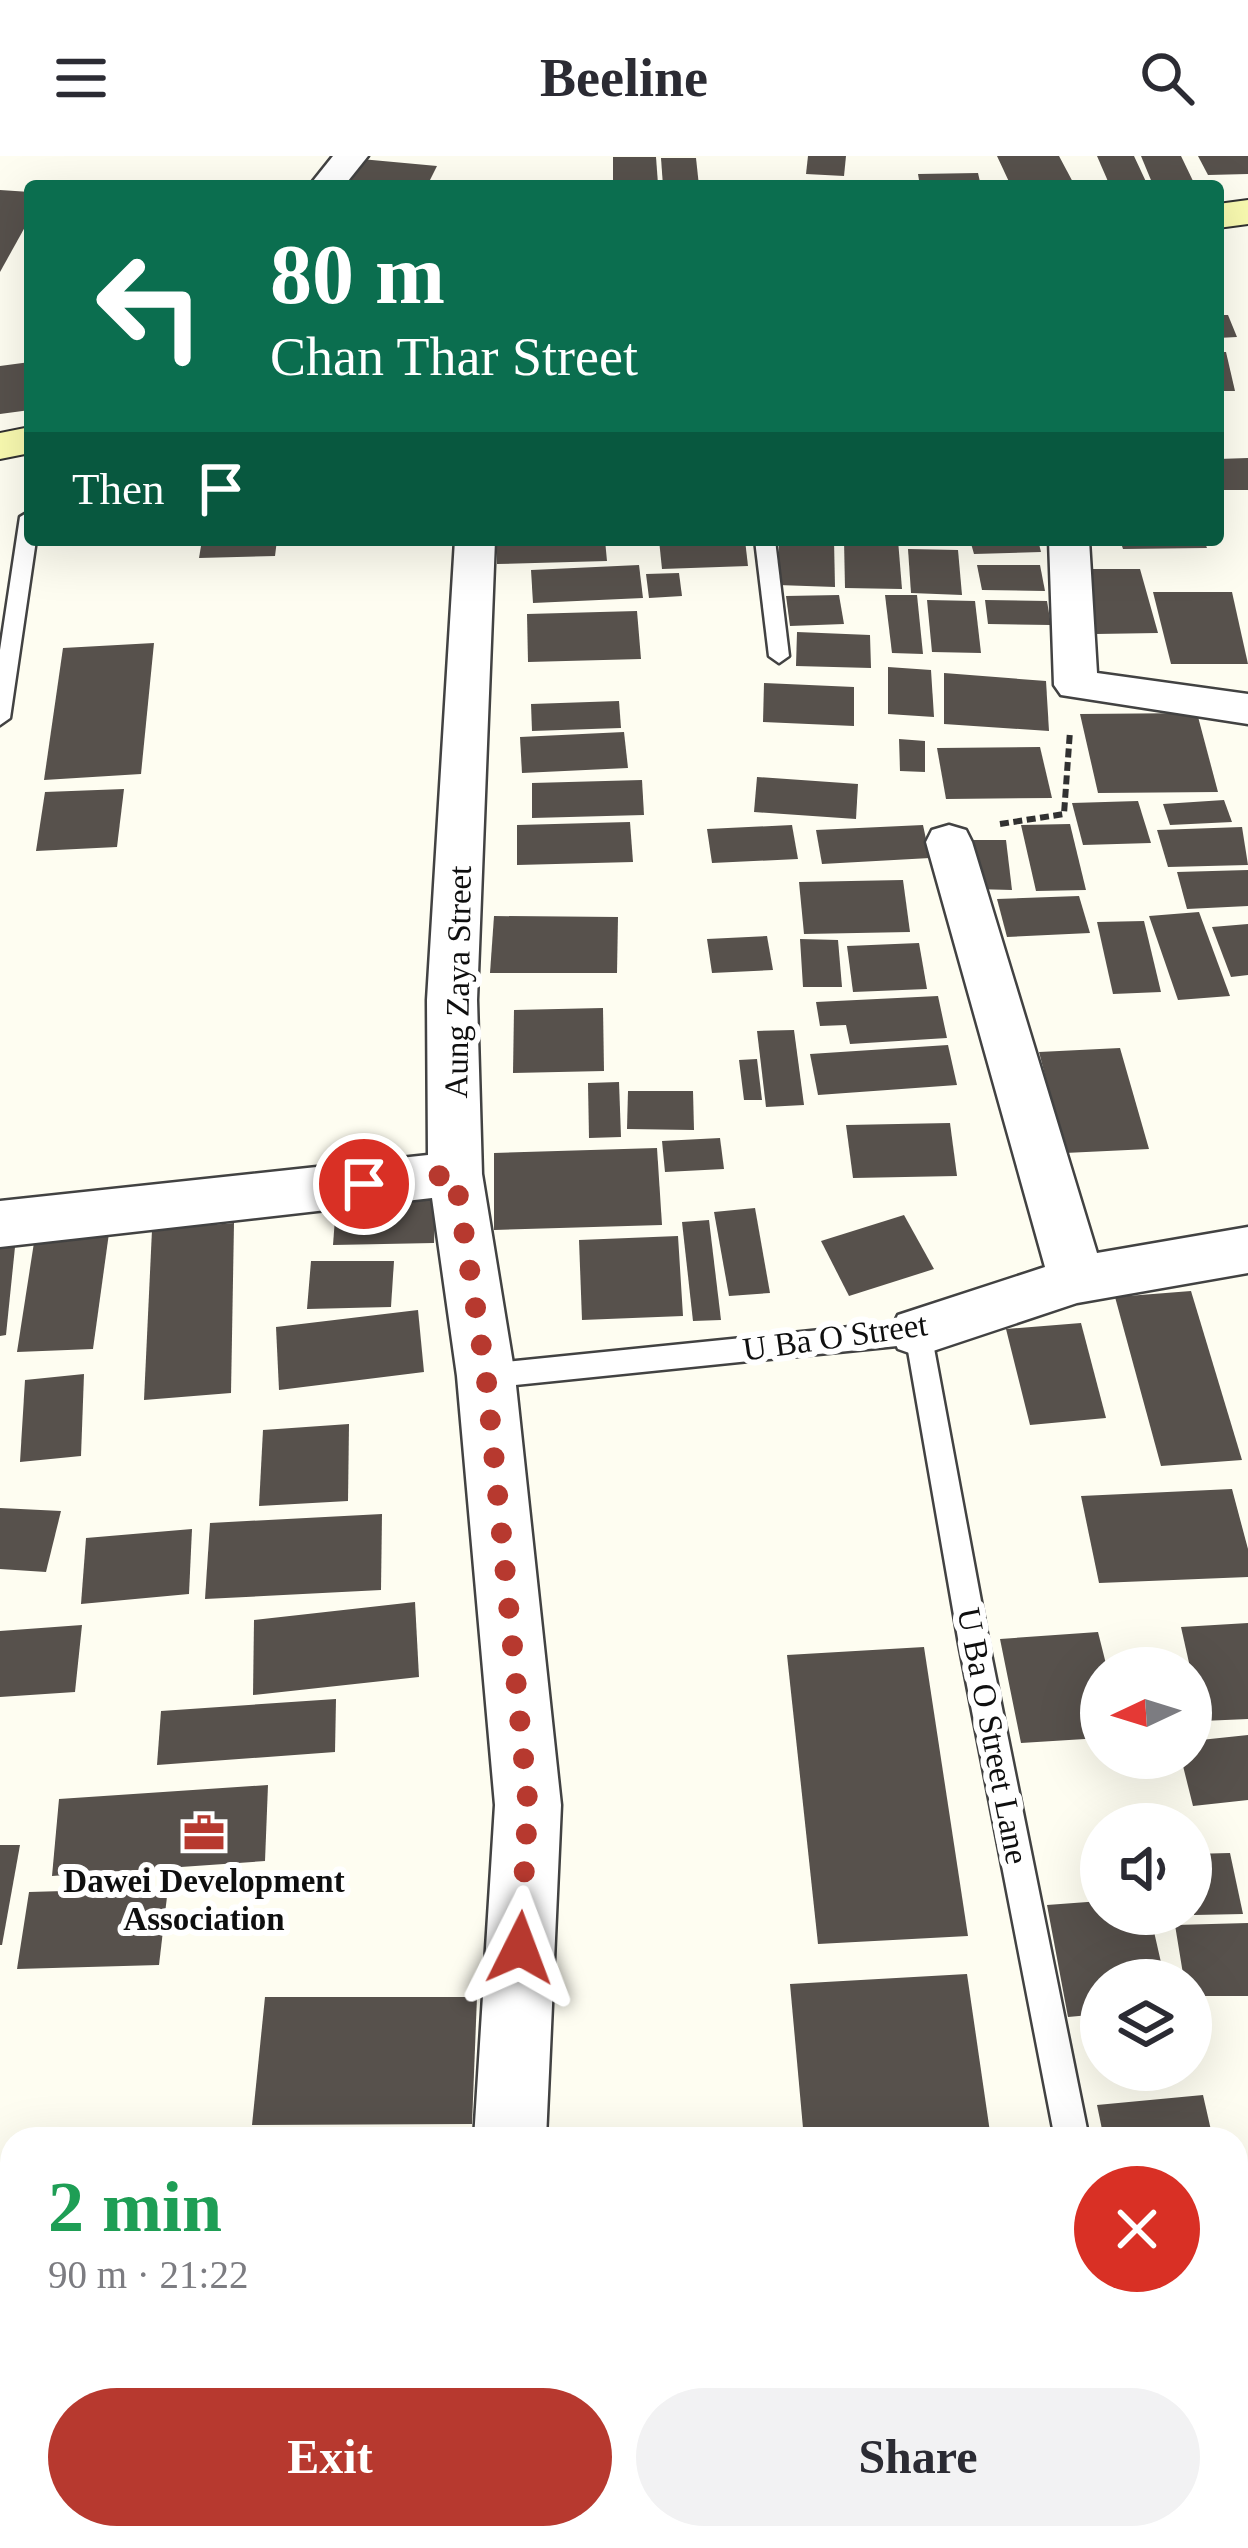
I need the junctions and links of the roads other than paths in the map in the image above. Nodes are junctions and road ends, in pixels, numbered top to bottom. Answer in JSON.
{"nodes":[{"id":1,"x":351,"y":156,"type":"edge"},
{"id":2,"x":331,"y":180,"type":"edge"},
{"id":3,"x":26,"y":546,"type":"edge"},
{"id":4,"x":475,"y":546,"type":"edge"},
{"id":5,"x":766,"y":546,"type":"edge"},
{"id":6,"x":1069,"y":546,"type":"edge"},
{"id":7,"x":779,"y":656,"type":"dead end"},
{"id":8,"x":1248,"y":709,"type":"edge"},
{"id":9,"x":0,"y":718,"type":"edge"},
{"id":10,"x":949,"y":842,"type":"road end"},
{"id":11,"x":455,"y":1174,"type":"junction"},
{"id":12,"x":0,"y":1224,"type":"edge"},
{"id":13,"x":1243,"y":1264,"type":"edge"},
{"id":14,"x":1078,"y":1280,"type":"junction"},
{"id":15,"x":918,"y":1332,"type":"junction"},
{"id":16,"x":486,"y":1376,"type":"junction"},
{"id":17,"x":511,"y":2127,"type":"edge"},
{"id":18,"x":1070,"y":2127,"type":"edge"}],
"edges":[{"from":1,"to":2,"type":"street"},
{"from":3,"to":9,"type":"lane"},
{"from":4,"to":11,"type":"street","name":"Aung Zaya Street"},
{"from":5,"to":7,"type":"lane"},
{"from":6,"to":8,"type":"street"},
{"from":10,"to":14,"type":"street"},
{"from":11,"to":12,"type":"street"},
{"from":11,"to":16,"type":"street","name":"Aung Zaya Street"},
{"from":13,"to":14,"type":"street","name":"U Ba O Street"},
{"from":14,"to":15,"type":"street","name":"U Ba O Street"},
{"from":15,"to":16,"type":"lane","name":"U Ba O Street"},
{"from":15,"to":18,"type":"lane","name":"U Ba O Street Lane"},
{"from":16,"to":17,"type":"street","name":"Aung Zaya Street"}]}
